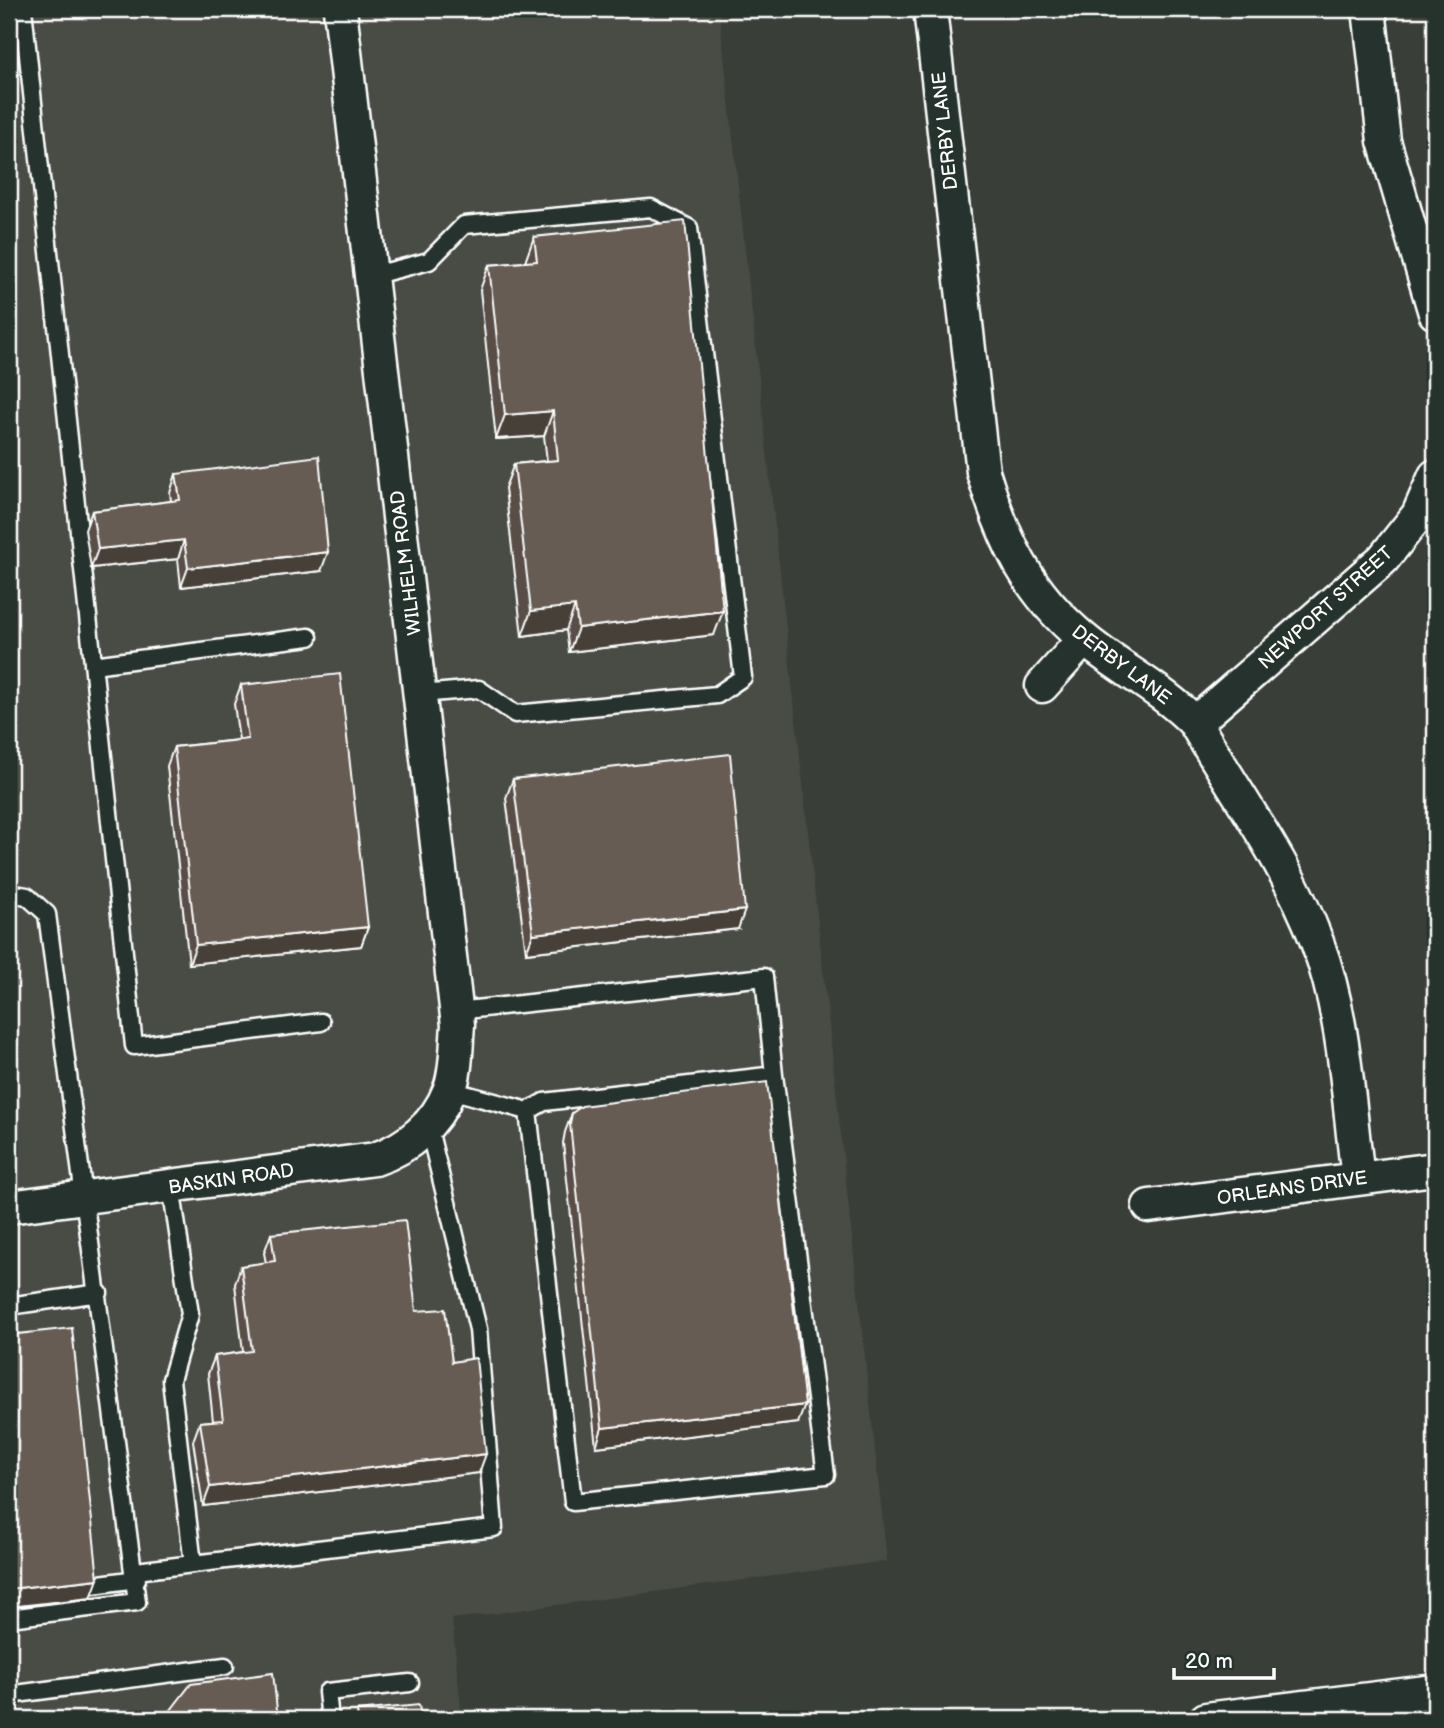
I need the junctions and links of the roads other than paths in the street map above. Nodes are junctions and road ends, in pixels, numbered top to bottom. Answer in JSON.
{"nodes":[{"id":1,"x":23,"y":9,"type":"edge"},
{"id":2,"x":340,"y":9,"type":"edge"},
{"id":3,"x":930,"y":9,"type":"edge"},
{"id":4,"x":1369,"y":9,"type":"edge"},
{"id":5,"x":371,"y":276,"type":"junction"},
{"id":6,"x":1435,"y":313,"type":"edge"},
{"id":7,"x":1435,"y":476,"type":"edge"},
{"id":8,"x":309,"y":637,"type":"dead end"},
{"id":9,"x":1084,"y":639,"type":"junction"},
{"id":10,"x":93,"y":665,"type":"junction"},
{"id":11,"x":1042,"y":686,"type":"dead end"},
{"id":12,"x":420,"y":694,"type":"junction"},
{"id":13,"x":1195,"y":723,"type":"junction"},
{"id":14,"x":9,"y":893,"type":"edge"},
{"id":15,"x":457,"y":1011,"type":"junction"},
{"id":16,"x":321,"y":1022,"type":"dead end"},
{"id":17,"x":774,"y":1074,"type":"junction"},
{"id":18,"x":438,"y":1109,"type":"junction"},
{"id":19,"x":528,"y":1111,"type":"junction"},
{"id":20,"x":1435,"y":1169,"type":"edge"},
{"id":21,"x":1358,"y":1178,"type":"junction"},
{"id":22,"x":171,"y":1186,"type":"junction"},
{"id":23,"x":86,"y":1197,"type":"junction"},
{"id":24,"x":1149,"y":1206,"type":"dead end"},
{"id":25,"x":9,"y":1207,"type":"edge"},
{"id":26,"x":99,"y":1293,"type":"junction"},
{"id":27,"x":9,"y":1306,"type":"edge"},
{"id":28,"x":193,"y":1564,"type":"junction"},
{"id":29,"x":136,"y":1575,"type":"junction"},
{"id":30,"x":60,"y":1589,"type":"edge"},
{"id":31,"x":9,"y":1618,"type":"edge"},
{"id":32,"x":225,"y":1666,"type":"dead end"},
{"id":33,"x":410,"y":1683,"type":"dead end"},
{"id":34,"x":1435,"y":1691,"type":"edge"},
{"id":35,"x":9,"y":1695,"type":"edge"},
{"id":36,"x":330,"y":1719,"type":"edge"},
{"id":37,"x":1206,"y":1719,"type":"edge"}],
"edges":[{"from":1,"to":10,"type":"lane"},
{"from":2,"to":5,"type":"street","name":"WILHELM ROAD"},
{"from":3,"to":9,"type":"street","name":"DERBY LANE"},
{"from":4,"to":6,"type":"street"},
{"from":5,"to":12,"type":"street","name":"WILHELM ROAD"},
{"from":5,"to":12,"type":"lane"},
{"from":7,"to":13,"type":"street","name":"NEWPORT STREET"},
{"from":8,"to":10,"type":"lane"},
{"from":9,"to":11,"type":"street"},
{"from":9,"to":13,"type":"street","name":"DERBY LANE"},
{"from":10,"to":16,"type":"lane"},
{"from":12,"to":15,"type":"street","name":"WILHELM ROAD"},
{"from":13,"to":21,"type":"street","name":"DERBY LANE"},
{"from":14,"to":23,"type":"lane"},
{"from":15,"to":17,"type":"lane"},
{"from":15,"to":18,"type":"street","name":"WILHELM ROAD"},
{"from":17,"to":19,"type":"lane"},
{"from":17,"to":19,"type":"lane"},
{"from":18,"to":19,"type":"lane"},
{"from":18,"to":22,"type":"street","name":"BASKIN ROAD"},
{"from":18,"to":28,"type":"lane"},
{"from":20,"to":21,"type":"street","name":"ORLEANS DRIVE"},
{"from":21,"to":24,"type":"street","name":"ORLEANS DRIVE"},
{"from":22,"to":23,"type":"street","name":"BASKIN ROAD"},
{"from":22,"to":28,"type":"lane"},
{"from":23,"to":25,"type":"street","name":"BASKIN ROAD"},
{"from":23,"to":26,"type":"lane"},
{"from":26,"to":27,"type":"lane"},
{"from":26,"to":29,"type":"lane"},
{"from":28,"to":29,"type":"lane"},
{"from":29,"to":30,"type":"lane"},
{"from":29,"to":31,"type":"lane"},
{"from":32,"to":35,"type":"lane"},
{"from":33,"to":36,"type":"lane"},
{"from":34,"to":37,"type":"street"}]}
